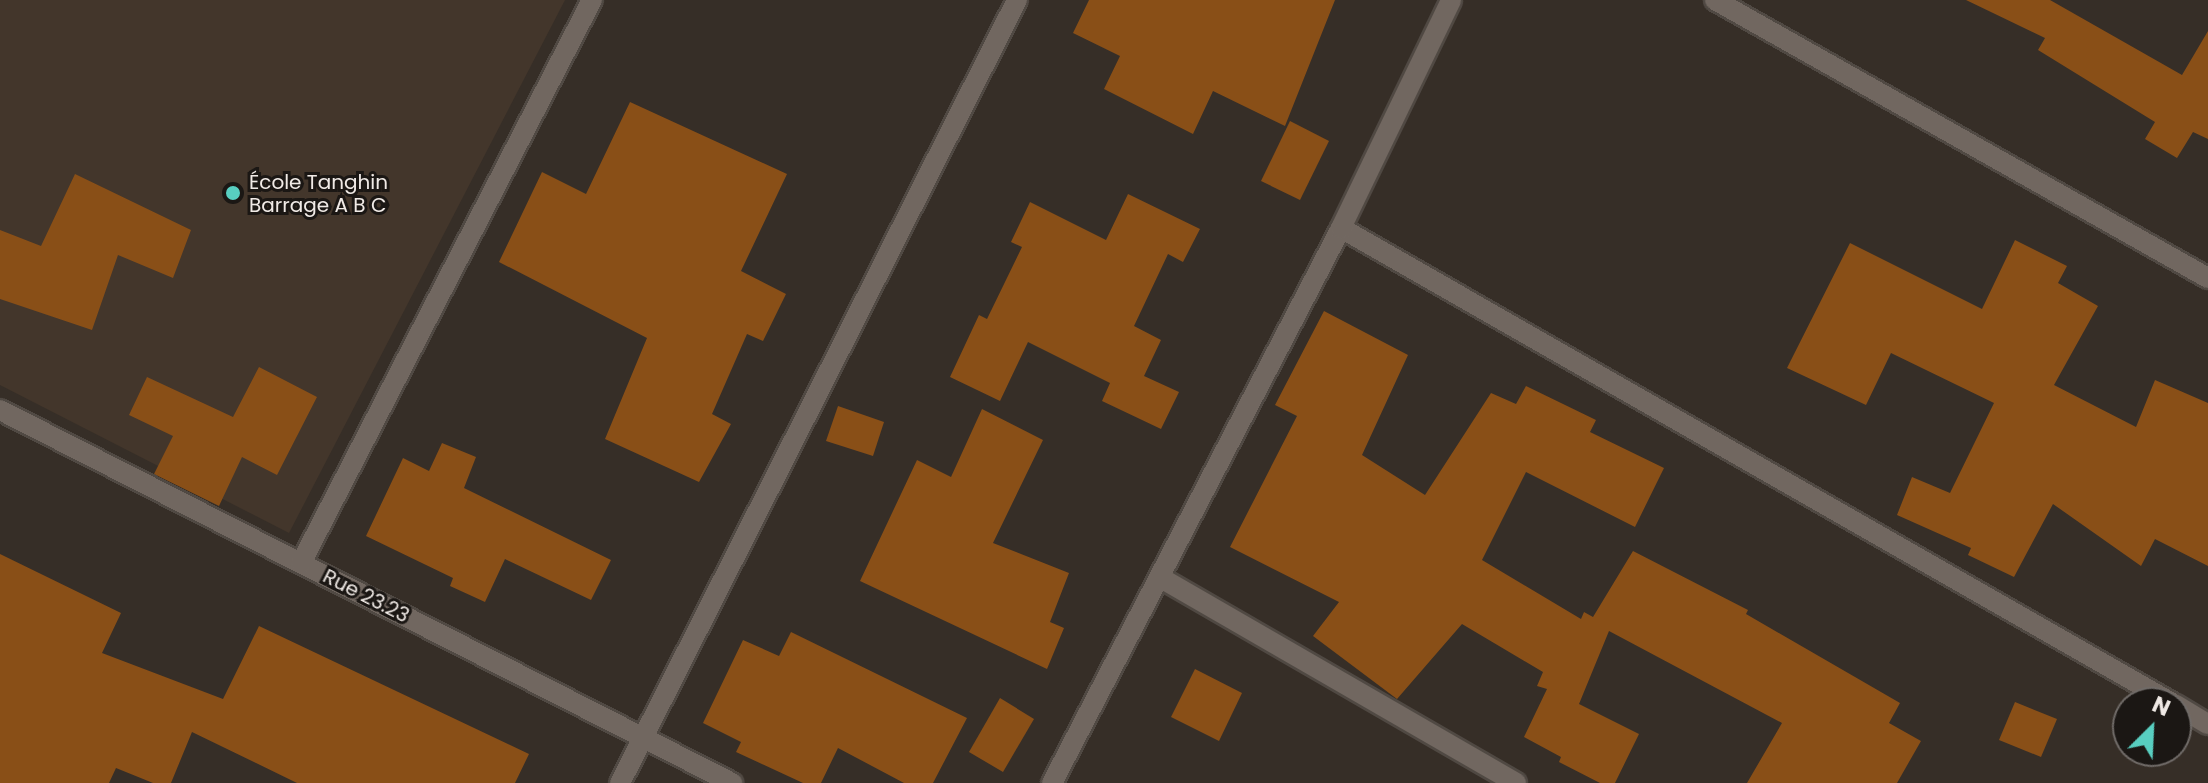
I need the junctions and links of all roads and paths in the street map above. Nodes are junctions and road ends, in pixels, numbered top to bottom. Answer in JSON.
{"nodes":[{"id":1,"x":592,"y":0,"type":"edge"},
{"id":2,"x":1017,"y":0,"type":"edge"},
{"id":3,"x":1451,"y":0,"type":"edge"},
{"id":4,"x":1715,"y":0,"type":"edge"},
{"id":5,"x":1341,"y":228,"type":"junction"},
{"id":6,"x":2208,"y":278,"type":"edge"},
{"id":7,"x":0,"y":410,"type":"edge"},
{"id":8,"x":301,"y":563,"type":"junction"},
{"id":9,"x":1161,"y":578,"type":"junction"},
{"id":10,"x":2144,"y":687,"type":"edge"},
{"id":11,"x":644,"y":736,"type":"junction"},
{"id":12,"x":620,"y":783,"type":"edge"},
{"id":13,"x":732,"y":783,"type":"edge"},
{"id":14,"x":1052,"y":783,"type":"edge"},
{"id":15,"x":1516,"y":783,"type":"edge"}],
"edges":[{"from":1,"to":8,"type":"street"},
{"from":2,"to":11,"type":"street"},
{"from":3,"to":5,"type":"street"},
{"from":4,"to":6,"type":"street"},
{"from":5,"to":9,"type":"street"},
{"from":5,"to":10,"type":"street"},
{"from":7,"to":8,"type":"street","name":"Rue 23.23"},
{"from":8,"to":11,"type":"street","name":"Rue 23.23"},
{"from":9,"to":14,"type":"street"},
{"from":9,"to":15,"type":"street"},
{"from":11,"to":12,"type":"street"},
{"from":11,"to":13,"type":"street","name":"Rue 23.23"}]}
